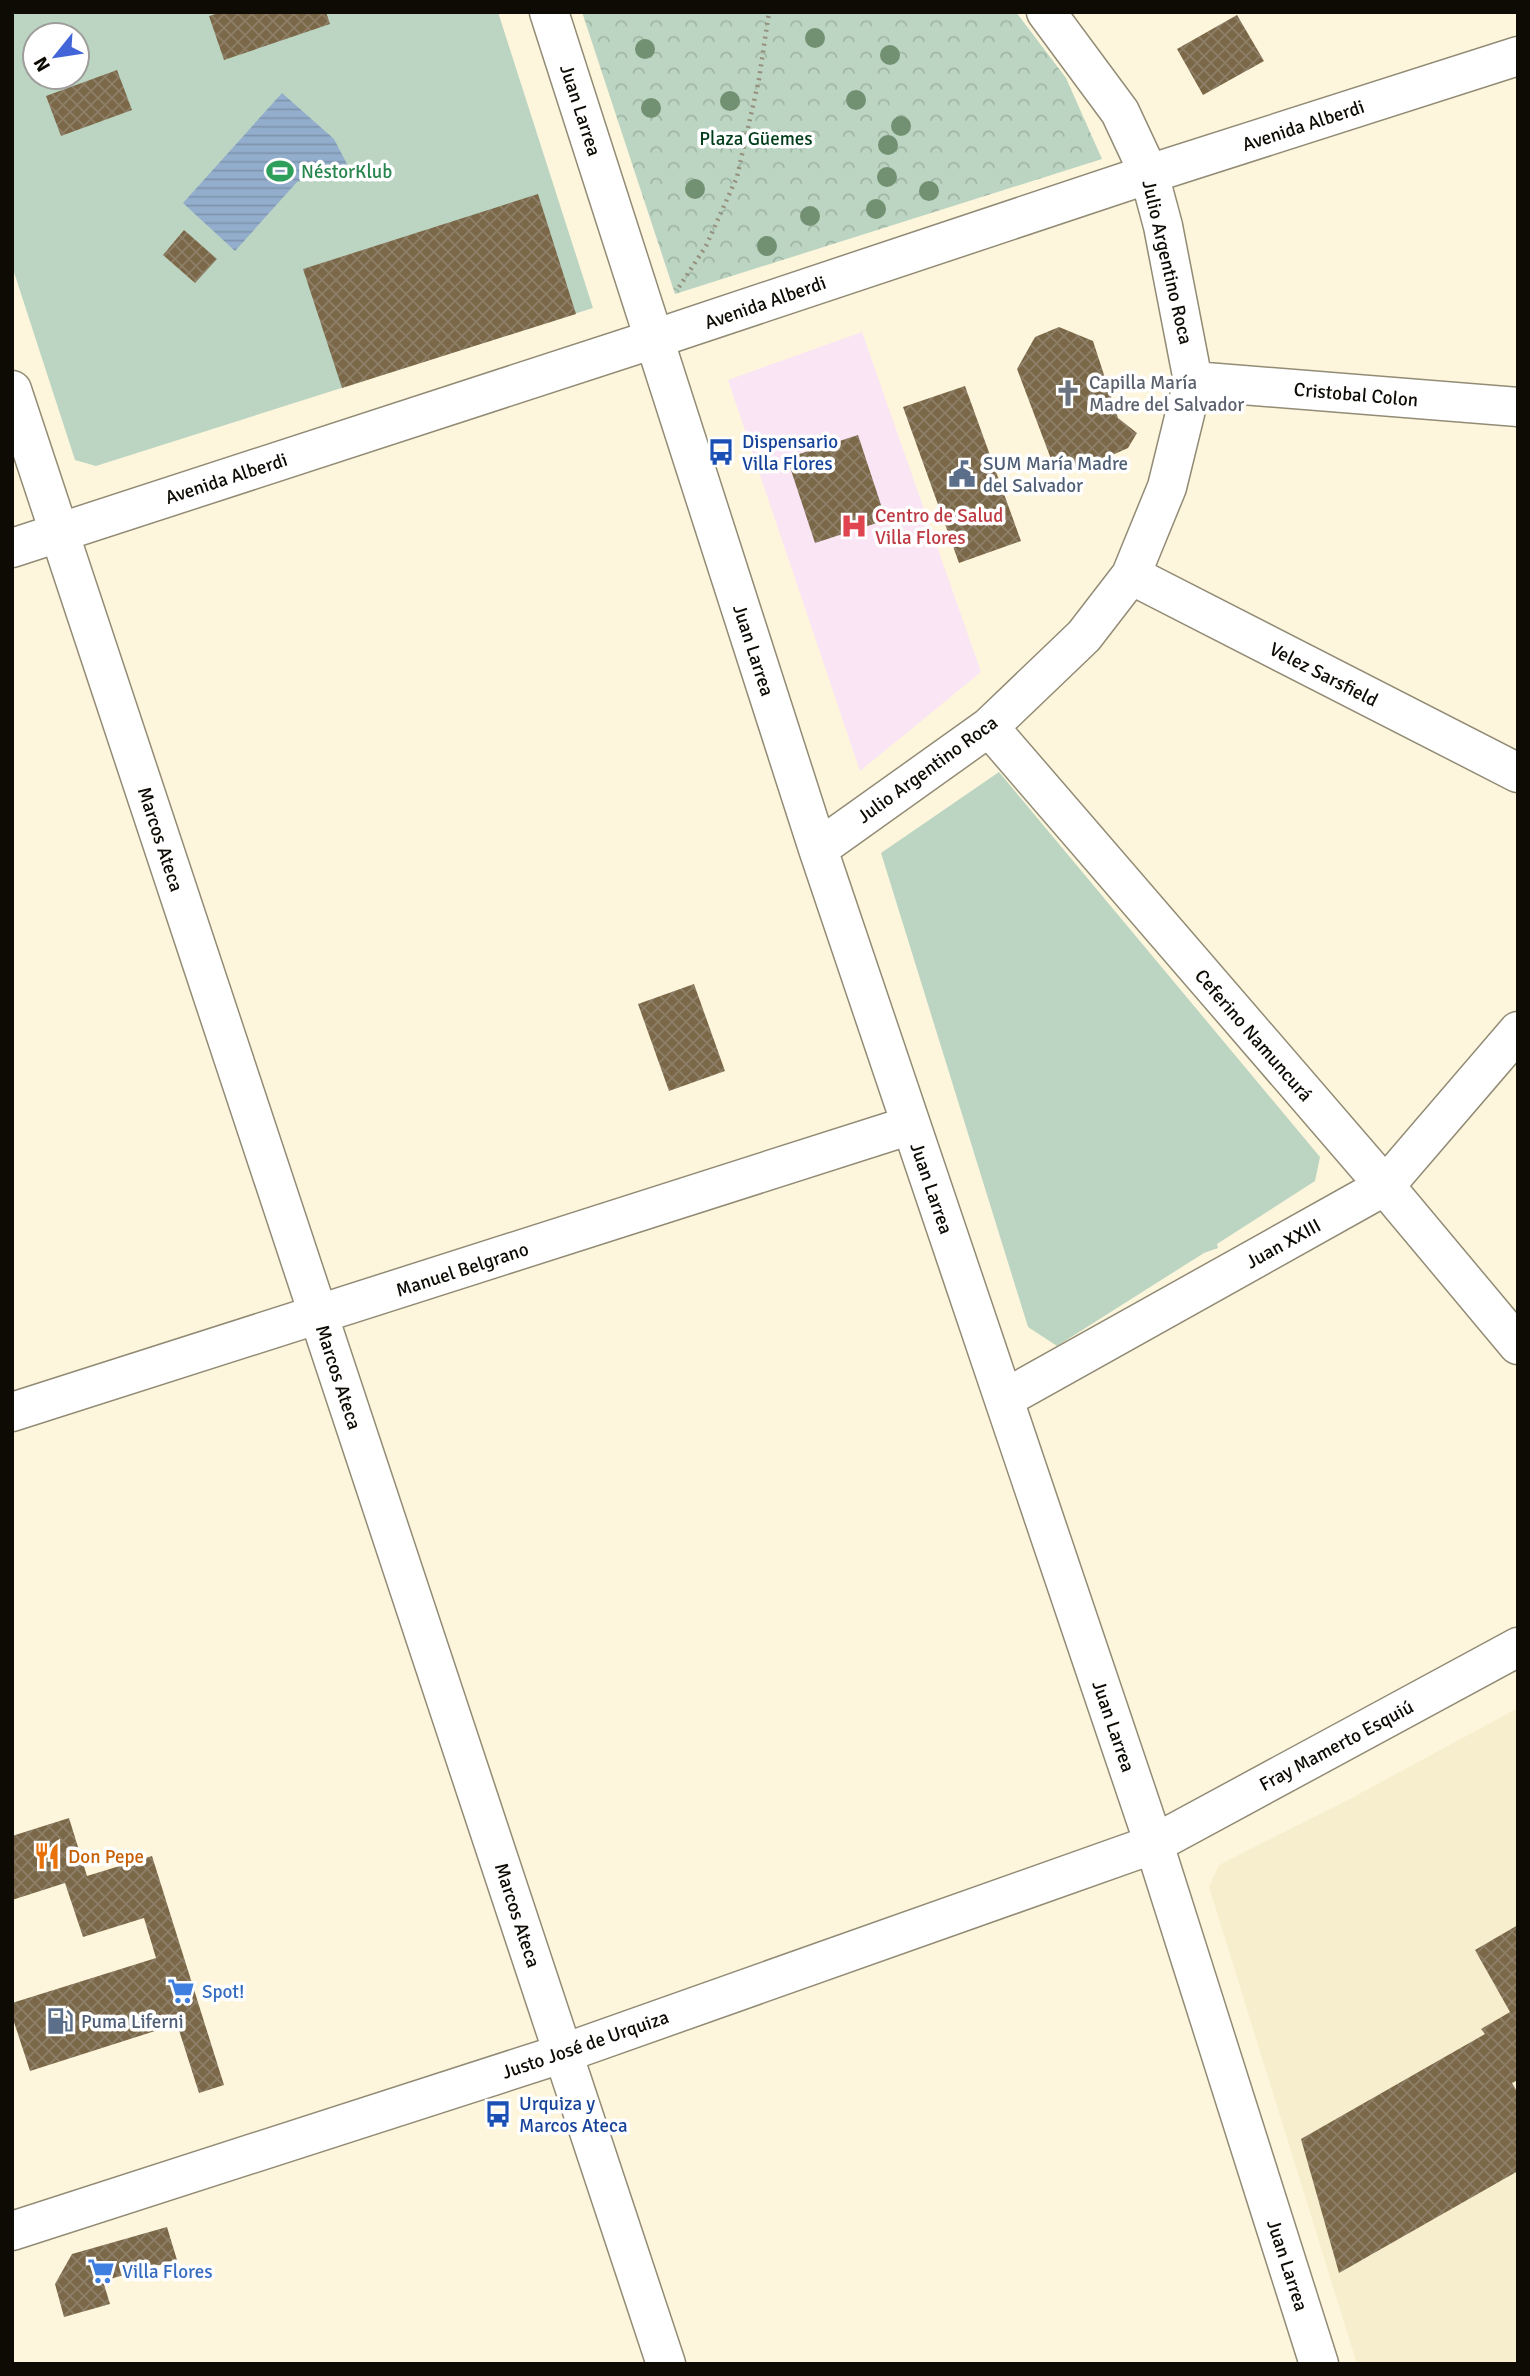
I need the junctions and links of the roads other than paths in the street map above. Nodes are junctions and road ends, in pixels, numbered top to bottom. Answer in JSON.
{"nodes":[{"id":1,"x":549,"y":12,"type":"edge"},
{"id":2,"x":1046,"y":12,"type":"edge"},
{"id":3,"x":1518,"y":57,"type":"edge"},
{"id":4,"x":1149,"y":174,"type":"junction"},
{"id":5,"x":654,"y":339,"type":"junction"},
{"id":6,"x":1193,"y":381,"type":"junction"},
{"id":7,"x":12,"y":390,"type":"edge"},
{"id":8,"x":1518,"y":407,"type":"edge"},
{"id":9,"x":60,"y":533,"type":"junction"},
{"id":10,"x":12,"y":548,"type":"edge"},
{"id":11,"x":1131,"y":575,"type":"junction"},
{"id":12,"x":989,"y":727,"type":"junction"},
{"id":13,"x":1518,"y":773,"type":"edge"},
{"id":14,"x":818,"y":849,"type":"junction"},
{"id":15,"x":1518,"y":1031,"type":"edge"},
{"id":16,"x":911,"y":1125,"type":"junction"},
{"id":17,"x":1385,"y":1186,"type":"junction"},
{"id":18,"x":318,"y":1314,"type":"junction"},
{"id":19,"x":1518,"y":1345,"type":"edge"},
{"id":20,"x":1004,"y":1399,"type":"junction"},
{"id":21,"x":12,"y":1412,"type":"edge"},
{"id":22,"x":1518,"y":1647,"type":"edge"},
{"id":23,"x":1154,"y":1844,"type":"junction"},
{"id":24,"x":564,"y":2053,"type":"junction"},
{"id":25,"x":12,"y":2231,"type":"edge"},
{"id":26,"x":666,"y":2364,"type":"edge"},
{"id":27,"x":1319,"y":2364,"type":"edge"}],
"edges":[{"from":1,"to":5,"type":"street","name":"Juan Larrea"},
{"from":2,"to":4,"type":"street","name":"Julio Argentino Roca"},
{"from":3,"to":4,"type":"street","name":"Avenida Alberdi"},
{"from":4,"to":5,"type":"street","name":"Avenida Alberdi"},
{"from":4,"to":6,"type":"street","name":"Julio Argentino Roca"},
{"from":5,"to":9,"type":"street","name":"Avenida Alberdi"},
{"from":5,"to":14,"type":"street","name":"Juan Larrea"},
{"from":6,"to":8,"type":"street","name":"Cristobal Colon"},
{"from":6,"to":11,"type":"street","name":"Julio Argentino Roca"},
{"from":7,"to":9,"type":"street","name":"Marcos Ateca"},
{"from":9,"to":10,"type":"street","name":"Avenida Alberdi"},
{"from":9,"to":18,"type":"street","name":"Marcos Ateca"},
{"from":11,"to":12,"type":"street","name":"Julio Argentino Roca"},
{"from":11,"to":13,"type":"street","name":"Velez Sarsfield"},
{"from":12,"to":14,"type":"street","name":"Julio Argentino Roca"},
{"from":12,"to":17,"type":"street","name":"Ceferino Namuncurá"},
{"from":14,"to":16,"type":"street","name":"Juan Larrea"},
{"from":15,"to":17,"type":"street","name":"Juan XXIII"},
{"from":16,"to":18,"type":"street","name":"Manuel Belgrano"},
{"from":16,"to":20,"type":"street","name":"Juan Larrea"},
{"from":17,"to":19,"type":"street","name":"Ceferino Namuncurá"},
{"from":17,"to":20,"type":"street","name":"Juan XXIII"},
{"from":18,"to":21,"type":"street","name":"Manuel Belgrano"},
{"from":18,"to":24,"type":"street","name":"Marcos Ateca"},
{"from":20,"to":23,"type":"street","name":"Juan Larrea"},
{"from":22,"to":23,"type":"street","name":"Fray Mamerto Esquiú"},
{"from":23,"to":24,"type":"street","name":"Justo José de Urquiza"},
{"from":23,"to":27,"type":"street","name":"Juan Larrea"},
{"from":24,"to":25,"type":"street","name":"Justo José de Urquiza"},
{"from":24,"to":26,"type":"street","name":"Marcos Ateca"}]}
